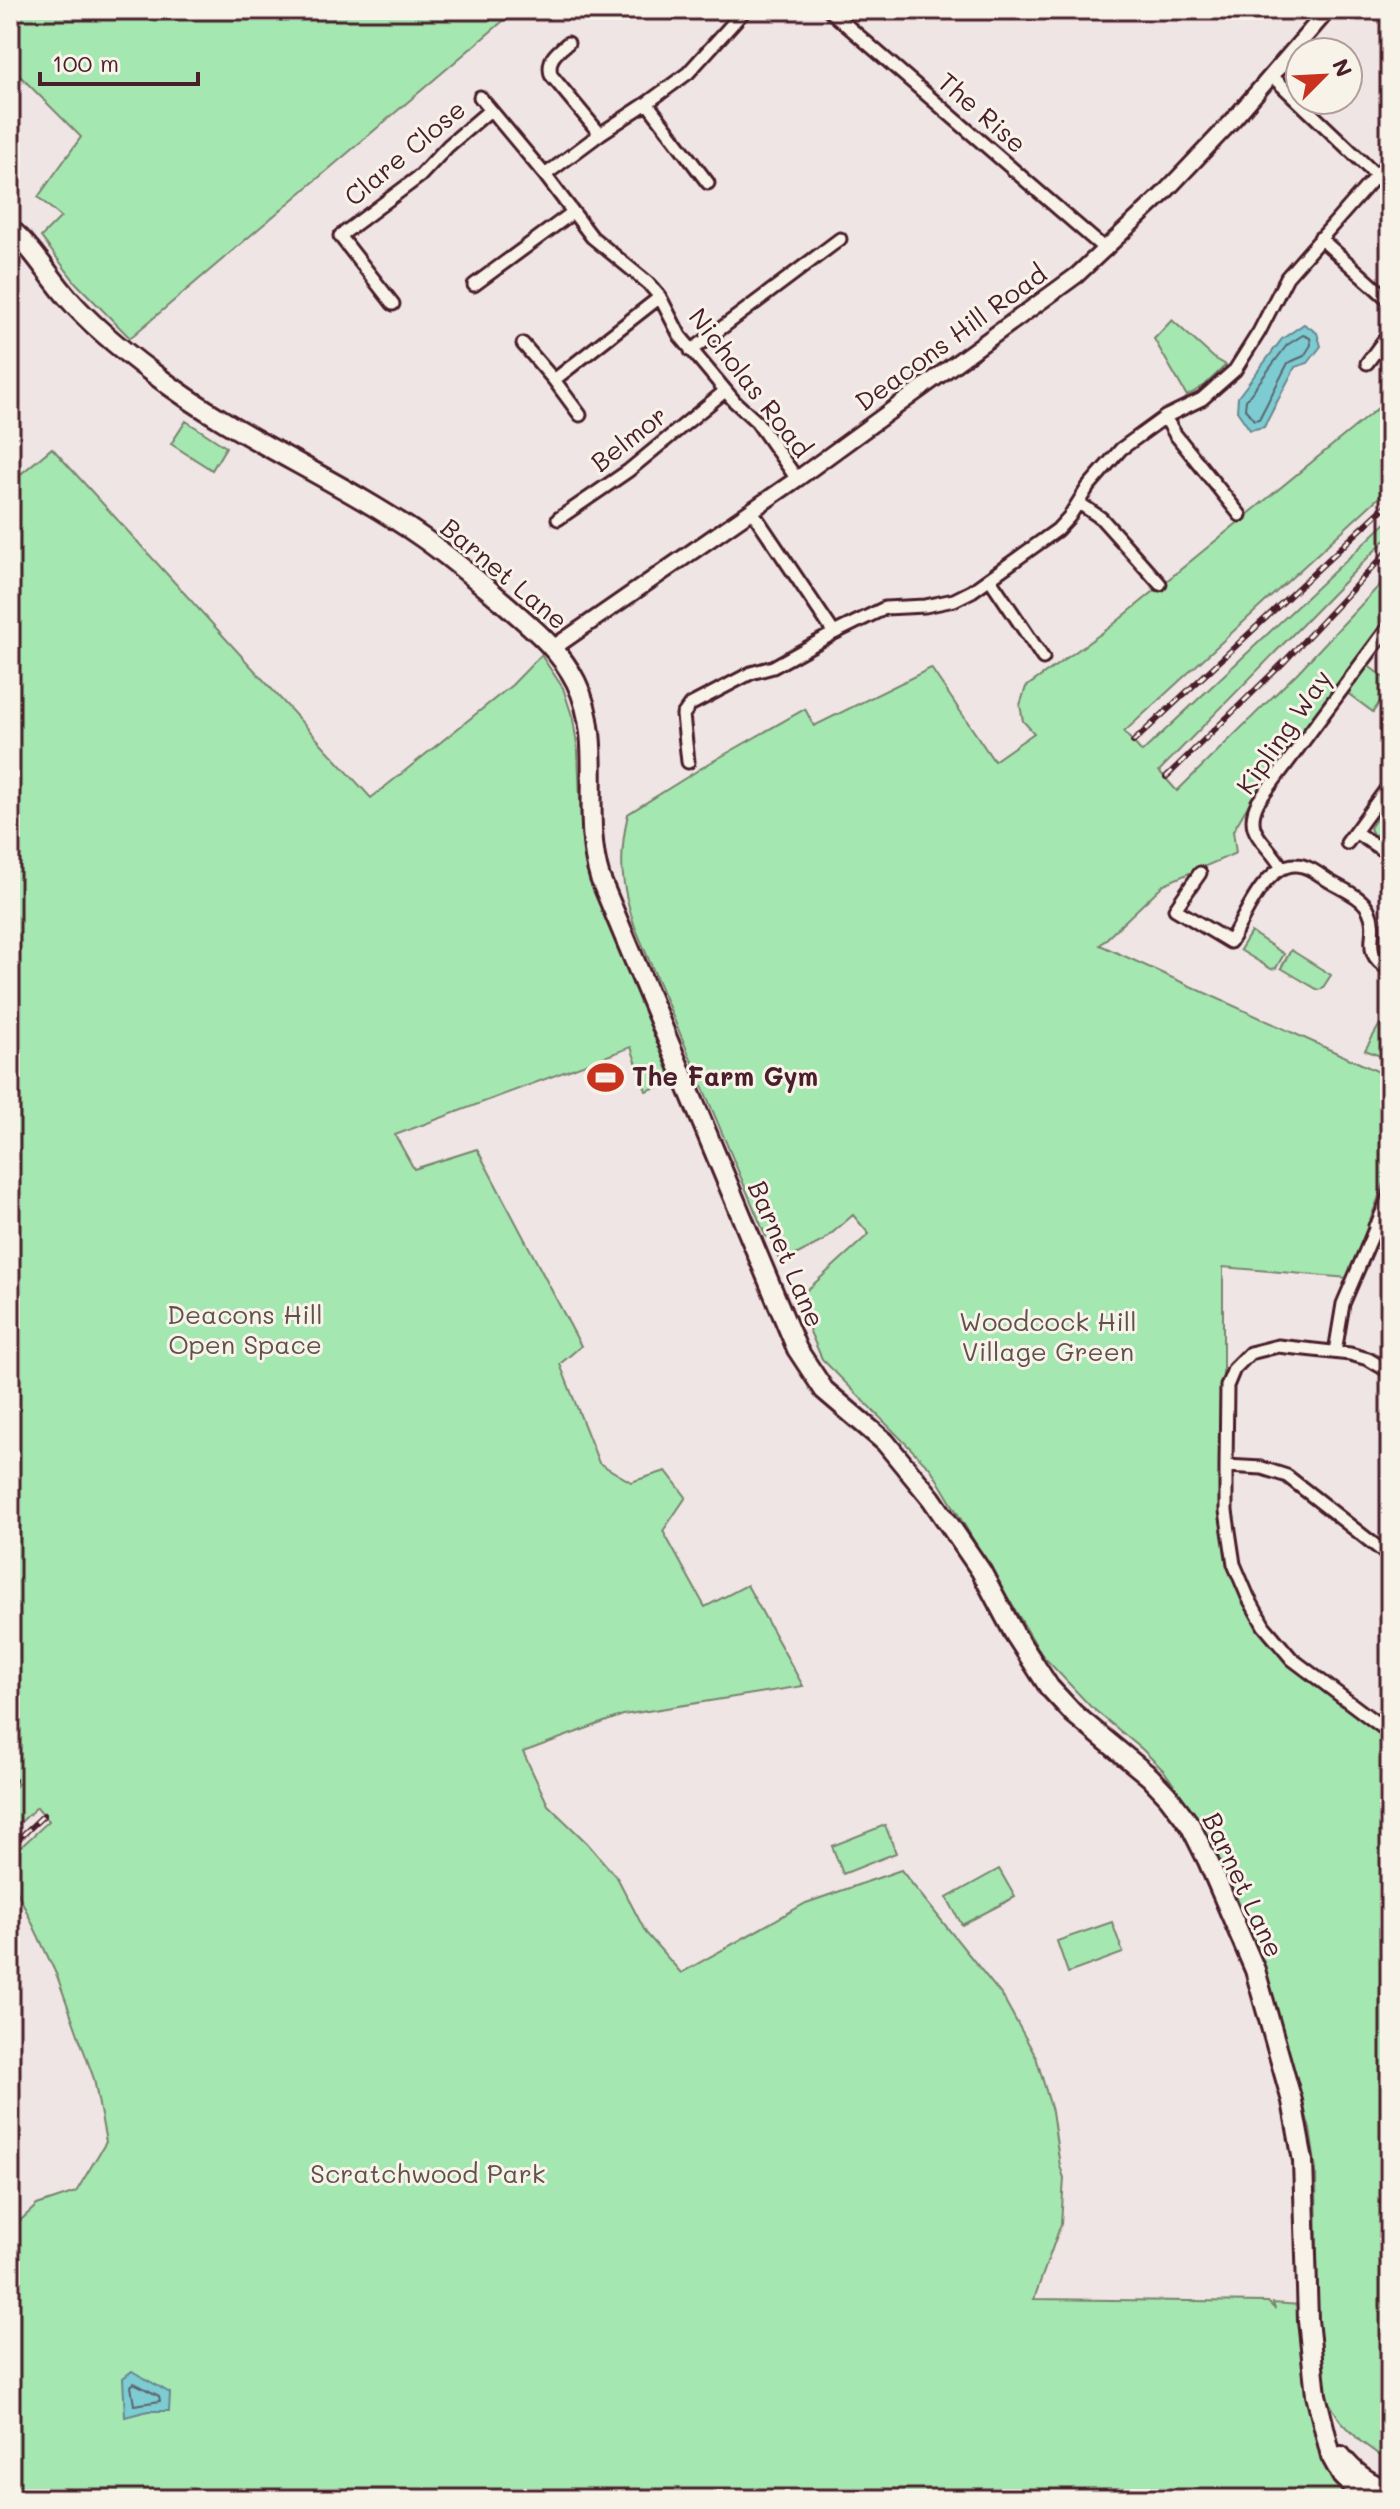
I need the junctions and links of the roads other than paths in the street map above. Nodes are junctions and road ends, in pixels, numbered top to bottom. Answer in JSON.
{"nodes":[{"id":1,"x":745,"y":10,"type":"edge"},
{"id":2,"x":829,"y":10,"type":"edge"},
{"id":3,"x":1328,"y":10,"type":"edge"},
{"id":4,"x":568,"y":43,"type":"dead end"},
{"id":5,"x":1272,"y":76,"type":"junction"},
{"id":6,"x":480,"y":97,"type":"dead end"},
{"id":7,"x":647,"y":103,"type":"junction"},
{"id":8,"x":490,"y":110,"type":"junction"},
{"id":9,"x":600,"y":134,"type":"junction"},
{"id":10,"x":1390,"y":160,"type":"edge"},
{"id":11,"x":545,"y":175,"type":"junction"},
{"id":12,"x":1376,"y":175,"type":"junction"},
{"id":13,"x":708,"y":183,"type":"dead end"},
{"id":14,"x":572,"y":213,"type":"junction"},
{"id":15,"x":10,"y":229,"type":"edge"},
{"id":16,"x":1320,"y":238,"type":"junction"},
{"id":17,"x":840,"y":239,"type":"dead end"},
{"id":18,"x":1106,"y":250,"type":"junction"},
{"id":19,"x":474,"y":285,"type":"dead end"},
{"id":20,"x":660,"y":297,"type":"junction"},
{"id":21,"x":1390,"y":301,"type":"edge"},
{"id":22,"x":393,"y":304,"type":"dead end"},
{"id":23,"x":1390,"y":332,"type":"edge"},
{"id":24,"x":523,"y":344,"type":"dead end"},
{"id":25,"x":691,"y":351,"type":"junction"},
{"id":26,"x":1367,"y":363,"type":"dead end"},
{"id":27,"x":554,"y":380,"type":"junction"},
{"id":28,"x":725,"y":391,"type":"junction"},
{"id":29,"x":580,"y":415,"type":"dead end"},
{"id":30,"x":1165,"y":417,"type":"junction"},
{"id":31,"x":797,"y":479,"type":"junction"},
{"id":32,"x":1079,"y":503,"type":"junction"},
{"id":33,"x":752,"y":511,"type":"junction"},
{"id":34,"x":1240,"y":515,"type":"dead end"},
{"id":35,"x":558,"y":519,"type":"dead end"},
{"id":36,"x":990,"y":579,"type":"junction"},
{"id":37,"x":1160,"y":584,"type":"dead end"},
{"id":38,"x":1390,"y":625,"type":"edge"},
{"id":39,"x":834,"y":633,"type":"junction"},
{"id":40,"x":553,"y":648,"type":"junction"},
{"id":41,"x":1043,"y":658,"type":"dead end"},
{"id":42,"x":688,"y":762,"type":"dead end"},
{"id":43,"x":1390,"y":784,"type":"edge"},
{"id":44,"x":1355,"y":832,"type":"junction"},
{"id":45,"x":1347,"y":843,"type":"dead end"},
{"id":46,"x":1390,"y":855,"type":"edge"},
{"id":47,"x":1282,"y":868,"type":"junction"},
{"id":48,"x":1200,"y":873,"type":"dead end"},
{"id":49,"x":1390,"y":970,"type":"edge"},
{"id":50,"x":1390,"y":1194,"type":"edge"},
{"id":51,"x":1375,"y":1226,"type":"junction"},
{"id":52,"x":1390,"y":1233,"type":"edge"},
{"id":53,"x":1335,"y":1352,"type":"junction"},
{"id":54,"x":1390,"y":1372,"type":"edge"},
{"id":55,"x":1226,"y":1466,"type":"junction"},
{"id":56,"x":1390,"y":1557,"type":"edge"},
{"id":57,"x":1390,"y":1733,"type":"edge"},
{"id":58,"x":1327,"y":2438,"type":"junction"},
{"id":59,"x":1390,"y":2491,"type":"edge"},
{"id":60,"x":1365,"y":2499,"type":"edge"}],
"edges":[{"from":1,"to":7,"type":"street"},
{"from":2,"to":18,"type":"street","name":"The Rise"},
{"from":3,"to":5,"type":"street","name":"Deacons Hill Road"},
{"from":4,"to":9,"type":"street"},
{"from":5,"to":12,"type":"street"},
{"from":5,"to":18,"type":"street","name":"Deacons Hill Road"},
{"from":6,"to":8,"type":"street","name":"Nicholas Road"},
{"from":7,"to":9,"type":"street"},
{"from":7,"to":13,"type":"street"},
{"from":8,"to":11,"type":"street","name":"Nicholas Road"},
{"from":8,"to":22,"type":"street","name":"Clare Close"},
{"from":9,"to":11,"type":"street"},
{"from":10,"to":12,"type":"street"},
{"from":11,"to":14,"type":"street","name":"Nicholas Road"},
{"from":12,"to":16,"type":"street"},
{"from":14,"to":19,"type":"street"},
{"from":14,"to":20,"type":"street","name":"Nicholas Road"},
{"from":15,"to":40,"type":"main road","name":"Barnet Lane"},
{"from":16,"to":21,"type":"street"},
{"from":16,"to":30,"type":"street"},
{"from":17,"to":25,"type":"street"},
{"from":18,"to":31,"type":"street","name":"Deacons Hill Road"},
{"from":20,"to":25,"type":"street","name":"Nicholas Road"},
{"from":20,"to":27,"type":"street"},
{"from":23,"to":26,"type":"street"},
{"from":24,"to":27,"type":"street"},
{"from":25,"to":28,"type":"street","name":"Nicholas Road"},
{"from":27,"to":29,"type":"street"},
{"from":28,"to":31,"type":"street","name":"Nicholas Road"},
{"from":28,"to":35,"type":"street","name":"Belmor"},
{"from":30,"to":32,"type":"street"},
{"from":30,"to":34,"type":"street"},
{"from":31,"to":33,"type":"street","name":"Deacons Hill Road"},
{"from":32,"to":36,"type":"street"},
{"from":32,"to":37,"type":"street"},
{"from":33,"to":39,"type":"street"},
{"from":33,"to":40,"type":"street","name":"Deacons Hill Road"},
{"from":36,"to":39,"type":"street"},
{"from":36,"to":41,"type":"street"},
{"from":38,"to":47,"type":"street","name":"Kipling Way"},
{"from":39,"to":42,"type":"street"},
{"from":40,"to":58,"type":"main road","name":"Barnet Lane"},
{"from":43,"to":44,"type":"street"},
{"from":44,"to":45,"type":"street"},
{"from":44,"to":46,"type":"street"},
{"from":47,"to":48,"type":"street"},
{"from":47,"to":49,"type":"street"},
{"from":50,"to":51,"type":"street"},
{"from":51,"to":52,"type":"street"},
{"from":51,"to":53,"type":"street"},
{"from":53,"to":54,"type":"street"},
{"from":53,"to":55,"type":"street"},
{"from":55,"to":56,"type":"street"},
{"from":55,"to":57,"type":"street"},
{"from":58,"to":59,"type":"main road","name":"Barnet Lane"},
{"from":58,"to":60,"type":"main road","name":"Barnet Lane"}]}
